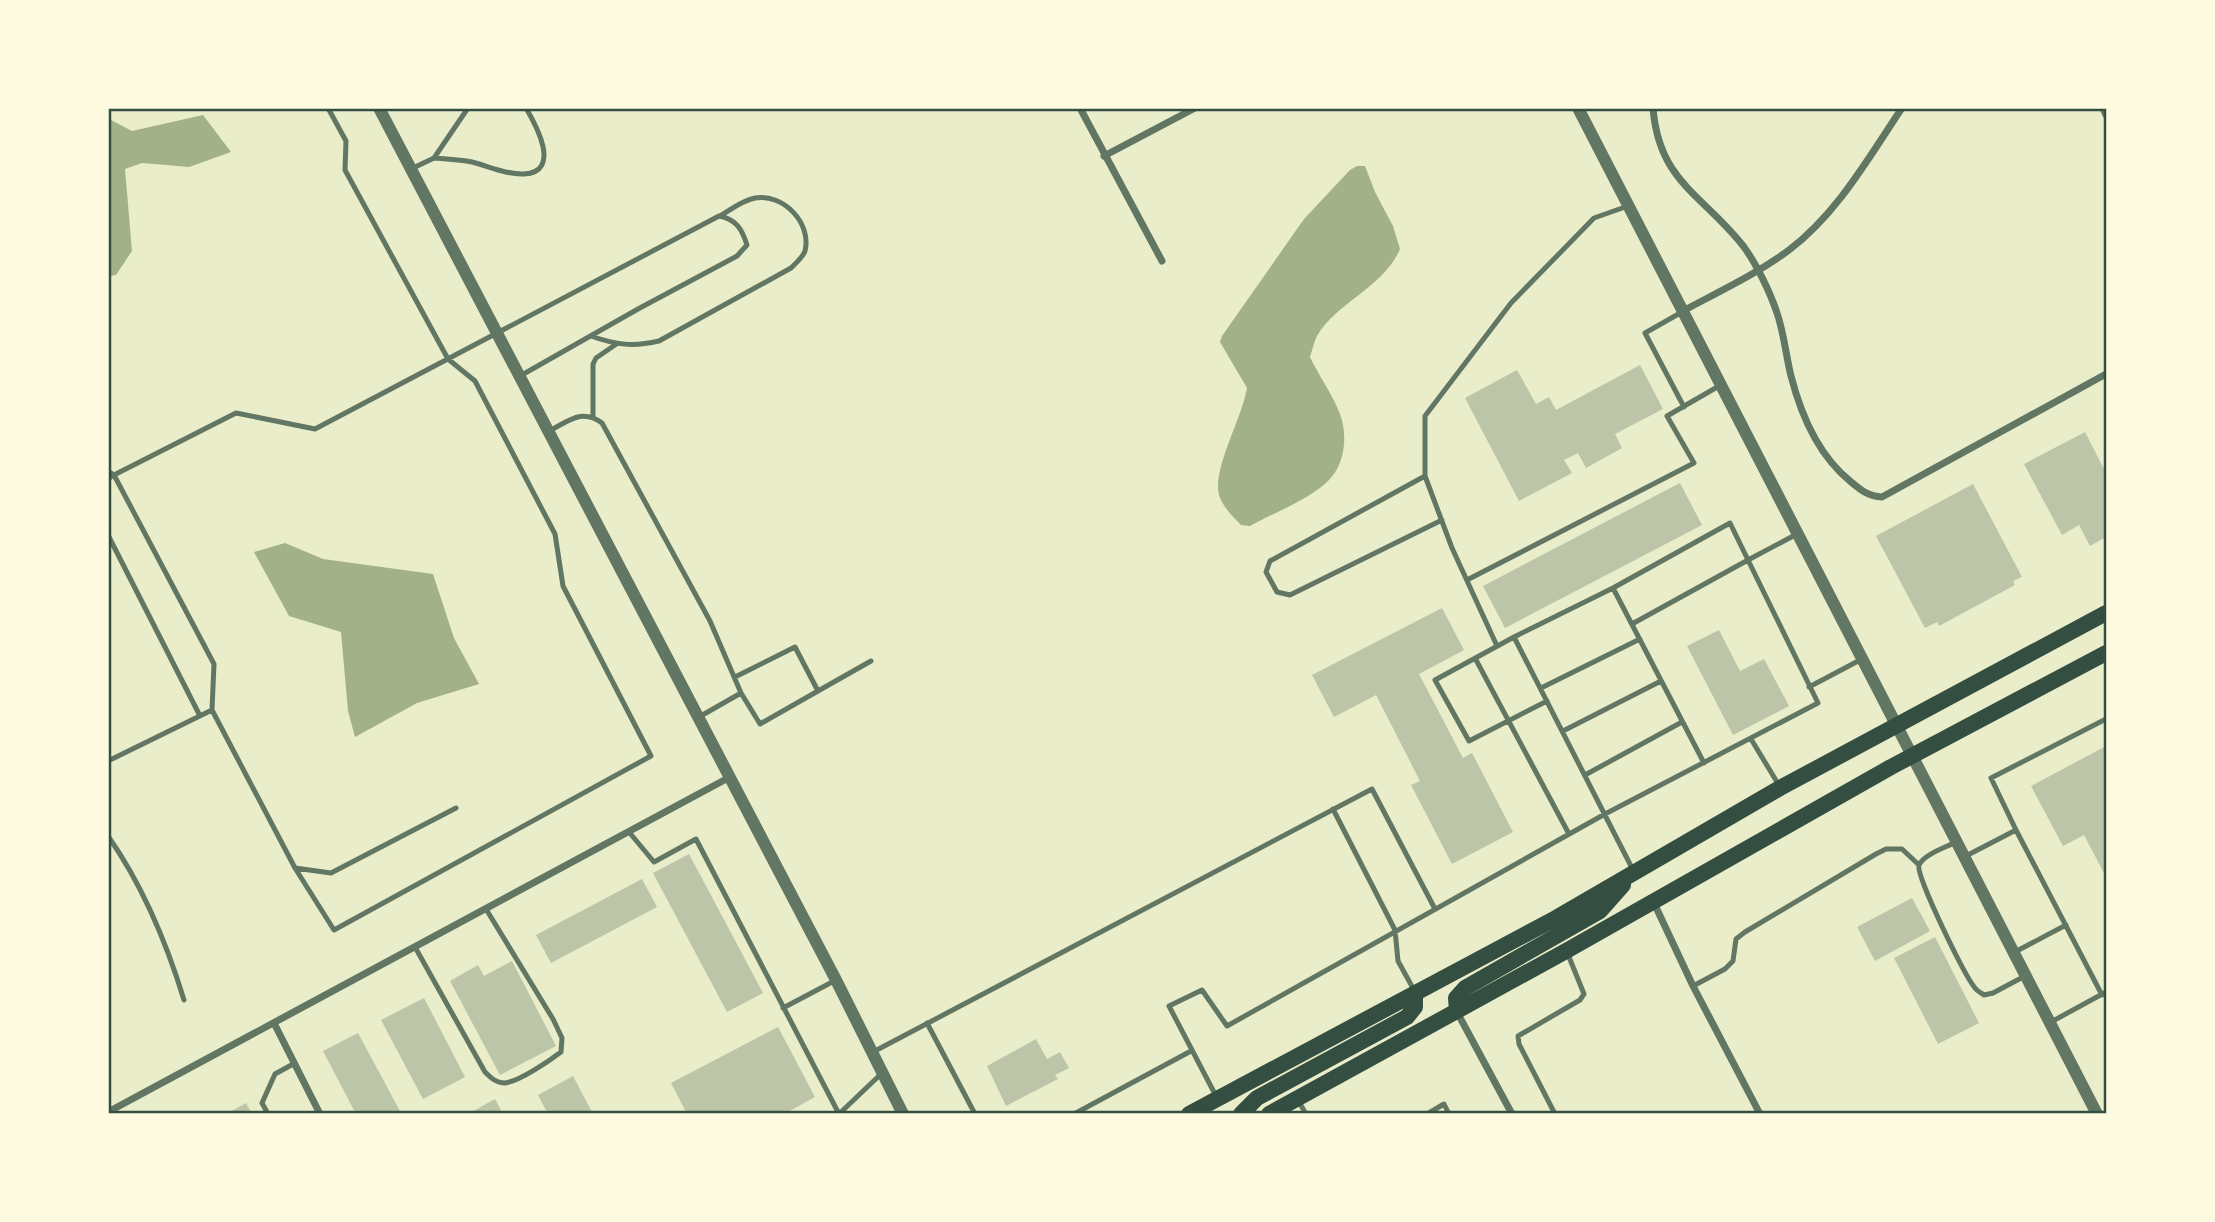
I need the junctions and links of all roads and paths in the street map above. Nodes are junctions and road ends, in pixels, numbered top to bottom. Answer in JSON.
{"nodes":[{"id":1,"x":328,"y":108,"type":"edge"},
{"id":2,"x":379,"y":108,"type":"edge"},
{"id":3,"x":468,"y":108,"type":"edge"},
{"id":4,"x":526,"y":108,"type":"edge"},
{"id":5,"x":1080,"y":108,"type":"edge"},
{"id":6,"x":1195,"y":108,"type":"edge"},
{"id":7,"x":1578,"y":108,"type":"edge"},
{"id":8,"x":1653,"y":108,"type":"edge"},
{"id":9,"x":1902,"y":108,"type":"edge"},
{"id":10,"x":2103,"y":108,"type":"edge"},
{"id":11,"x":2106,"y":115,"type":"edge"},
{"id":12,"x":1104,"y":156,"type":"junction"},
{"id":13,"x":434,"y":158,"type":"junction"},
{"id":14,"x":411,"y":169,"type":"junction"},
{"id":15,"x":1628,"y":206,"type":"junction"},
{"id":16,"x":719,"y":216,"type":"junction"},
{"id":17,"x":1162,"y":261,"type":"dead end"},
{"id":18,"x":1756,"y":270,"type":"junction"},
{"id":19,"x":1682,"y":312,"type":"junction"},
{"id":20,"x":497,"y":332,"type":"junction"},
{"id":21,"x":591,"y":336,"type":"junction"},
{"id":22,"x":615,"y":345,"type":"junction"},
{"id":23,"x":448,"y":359,"type":"junction"},
{"id":24,"x":2106,"y":374,"type":"edge"},
{"id":25,"x":520,"y":376,"type":"junction"},
{"id":26,"x":1720,"y":386,"type":"junction"},
{"id":27,"x":1684,"y":407,"type":"junction"},
{"id":28,"x":593,"y":416,"type":"junction"},
{"id":29,"x":549,"y":431,"type":"junction"},
{"id":30,"x":110,"y":475,"type":"edge"},
{"id":31,"x":1425,"y":476,"type":"junction"},
{"id":32,"x":1441,"y":520,"type":"junction"},
{"id":33,"x":1797,"y":534,"type":"junction"},
{"id":34,"x":108,"y":535,"type":"edge"},
{"id":35,"x":1748,"y":561,"type":"junction"},
{"id":36,"x":1467,"y":580,"type":"junction"},
{"id":37,"x":1613,"y":588,"type":"junction"},
{"id":38,"x":2106,"y":613,"type":"edge"},
{"id":39,"x":1632,"y":624,"type":"junction"},
{"id":40,"x":1514,"y":637,"type":"junction"},
{"id":41,"x":1640,"y":639,"type":"junction"},
{"id":42,"x":1497,"y":646,"type":"junction"},
{"id":43,"x":2106,"y":653,"type":"edge"},
{"id":44,"x":1475,"y":657,"type":"junction"},
{"id":45,"x":1862,"y":659,"type":"junction"},
{"id":46,"x":871,"y":661,"type":"dead end"},
{"id":47,"x":734,"y":677,"type":"junction"},
{"id":48,"x":1661,"y":681,"type":"junction"},
{"id":49,"x":1810,"y":687,"type":"junction"},
{"id":50,"x":1541,"y":688,"type":"junction"},
{"id":51,"x":818,"y":691,"type":"junction"},
{"id":52,"x":741,"y":693,"type":"junction"},
{"id":53,"x":1547,"y":701,"type":"junction"},
{"id":54,"x":212,"y":710,"type":"junction"},
{"id":55,"x":200,"y":716,"type":"junction"},
{"id":56,"x":699,"y":718,"type":"junction"},
{"id":57,"x":2106,"y":719,"type":"edge"},
{"id":58,"x":1508,"y":721,"type":"junction"},
{"id":59,"x":1682,"y":722,"type":"junction"},
{"id":60,"x":1895,"y":725,"type":"junction"},
{"id":61,"x":1563,"y":731,"type":"junction"},
{"id":62,"x":1751,"y":738,"type":"junction"},
{"id":63,"x":1911,"y":756,"type":"junction"},
{"id":64,"x":108,"y":761,"type":"edge"},
{"id":65,"x":1704,"y":763,"type":"junction"},
{"id":66,"x":1585,"y":775,"type":"junction"},
{"id":67,"x":730,"y":778,"type":"junction"},
{"id":68,"x":1780,"y":788,"type":"junction"},
{"id":69,"x":456,"y":808,"type":"dead end"},
{"id":70,"x":1333,"y":809,"type":"junction"},
{"id":71,"x":1605,"y":814,"type":"junction"},
{"id":72,"x":2016,"y":830,"type":"junction"},
{"id":73,"x":629,"y":832,"type":"junction"},
{"id":74,"x":1569,"y":834,"type":"junction"},
{"id":75,"x":108,"y":836,"type":"edge"},
{"id":76,"x":1956,"y":842,"type":"junction"},
{"id":77,"x":1964,"y":857,"type":"junction"},
{"id":78,"x":1919,"y":865,"type":"junction"},
{"id":79,"x":295,"y":868,"type":"junction"},
{"id":80,"x":1634,"y":873,"type":"junction"},
{"id":81,"x":1653,"y":902,"type":"junction"},
{"id":82,"x":486,"y":909,"type":"junction"},
{"id":83,"x":1435,"y":909,"type":"junction"},
{"id":84,"x":2066,"y":925,"type":"junction"},
{"id":85,"x":1395,"y":930,"type":"junction"},
{"id":86,"x":415,"y":947,"type":"junction"},
{"id":87,"x":1566,"y":951,"type":"junction"},
{"id":88,"x":2013,"y":953,"type":"junction"},
{"id":89,"x":2025,"y":976,"type":"junction"},
{"id":90,"x":836,"y":980,"type":"junction"},
{"id":91,"x":1693,"y":986,"type":"junction"},
{"id":92,"x":1415,"y":993,"type":"junction"},
{"id":93,"x":2104,"y":993,"type":"edge"},
{"id":94,"x":184,"y":1000,"type":"dead end"},
{"id":95,"x":783,"y":1008,"type":"junction"},
{"id":96,"x":1457,"y":1011,"type":"junction"},
{"id":97,"x":2050,"y":1022,"type":"junction"},
{"id":98,"x":274,"y":1023,"type":"junction"},
{"id":99,"x":927,"y":1023,"type":"junction"},
{"id":100,"x":1191,"y":1051,"type":"junction"},
{"id":101,"x":873,"y":1052,"type":"junction"},
{"id":102,"x":295,"y":1063,"type":"junction"},
{"id":103,"x":883,"y":1072,"type":"junction"},
{"id":104,"x":1217,"y":1098,"type":"junction"},
{"id":105,"x":1297,"y":1099,"type":"junction"},
{"id":106,"x":108,"y":1112,"type":"edge"},
{"id":107,"x":268,"y":1114,"type":"edge"},
{"id":108,"x":320,"y":1114,"type":"edge"},
{"id":109,"x":839,"y":1114,"type":"edge"},
{"id":110,"x":903,"y":1114,"type":"edge"},
{"id":111,"x":975,"y":1114,"type":"edge"},
{"id":112,"x":1074,"y":1114,"type":"edge"},
{"id":113,"x":1189,"y":1114,"type":"edge"},
{"id":114,"x":1241,"y":1114,"type":"edge"},
{"id":115,"x":1269,"y":1114,"type":"edge"},
{"id":116,"x":1307,"y":1114,"type":"edge"},
{"id":117,"x":1427,"y":1114,"type":"edge"},
{"id":118,"x":1449,"y":1114,"type":"edge"},
{"id":119,"x":1512,"y":1114,"type":"edge"},
{"id":120,"x":1555,"y":1114,"type":"edge"},
{"id":121,"x":1760,"y":1114,"type":"edge"},
{"id":122,"x":2096,"y":1114,"type":"edge"}],
"edges":[{"from":1,"to":23,"type":"lane"},
{"from":2,"to":14,"type":"street"},
{"from":3,"to":13,"type":"lane"},
{"from":4,"to":13,"type":"lane"},
{"from":5,"to":12,"type":"street"},
{"from":6,"to":12,"type":"street"},
{"from":7,"to":15,"type":"street"},
{"from":8,"to":18,"type":"street"},
{"from":9,"to":18,"type":"street"},
{"from":10,"to":11,"type":"street"},
{"from":12,"to":17,"type":"street"},
{"from":13,"to":14,"type":"lane"},
{"from":14,"to":20,"type":"street"},
{"from":15,"to":19,"type":"street"},
{"from":15,"to":31,"type":"lane"},
{"from":16,"to":20,"type":"lane"},
{"from":16,"to":21,"type":"lane"},
{"from":16,"to":22,"type":"lane"},
{"from":18,"to":19,"type":"street"},
{"from":18,"to":24,"type":"street"},
{"from":19,"to":26,"type":"street"},
{"from":19,"to":27,"type":"lane"},
{"from":20,"to":23,"type":"lane"},
{"from":20,"to":25,"type":"street"},
{"from":21,"to":22,"type":"lane"},
{"from":21,"to":25,"type":"lane"},
{"from":22,"to":28,"type":"lane"},
{"from":23,"to":30,"type":"lane"},
{"from":23,"to":79,"type":"lane"},
{"from":25,"to":29,"type":"street"},
{"from":26,"to":27,"type":"lane"},
{"from":26,"to":33,"type":"street"},
{"from":27,"to":36,"type":"lane"},
{"from":28,"to":29,"type":"lane"},
{"from":28,"to":47,"type":"lane"},
{"from":29,"to":56,"type":"street"},
{"from":30,"to":54,"type":"lane"},
{"from":31,"to":32,"type":"lane"},
{"from":31,"to":32,"type":"lane"},
{"from":32,"to":36,"type":"lane"},
{"from":33,"to":35,"type":"lane"},
{"from":33,"to":45,"type":"street"},
{"from":34,"to":55,"type":"lane"},
{"from":35,"to":37,"type":"lane"},
{"from":35,"to":39,"type":"lane"},
{"from":35,"to":49,"type":"lane"},
{"from":36,"to":42,"type":"lane"},
{"from":37,"to":39,"type":"lane"},
{"from":37,"to":40,"type":"lane"},
{"from":38,"to":60,"type":"main road"},
{"from":39,"to":41,"type":"lane"},
{"from":40,"to":42,"type":"lane"},
{"from":40,"to":50,"type":"lane"},
{"from":41,"to":48,"type":"lane"},
{"from":41,"to":50,"type":"lane"},
{"from":42,"to":44,"type":"lane"},
{"from":43,"to":63,"type":"main road"},
{"from":44,"to":58,"type":"lane"},
{"from":44,"to":58,"type":"lane"},
{"from":45,"to":49,"type":"lane"},
{"from":45,"to":60,"type":"street"},
{"from":46,"to":51,"type":"lane"},
{"from":47,"to":51,"type":"lane"},
{"from":47,"to":52,"type":"lane"},
{"from":48,"to":59,"type":"lane"},
{"from":48,"to":61,"type":"lane"},
{"from":49,"to":62,"type":"lane"},
{"from":50,"to":53,"type":"lane"},
{"from":51,"to":52,"type":"lane"},
{"from":52,"to":56,"type":"lane"},
{"from":53,"to":58,"type":"lane"},
{"from":53,"to":61,"type":"lane"},
{"from":54,"to":55,"type":"lane"},
{"from":54,"to":79,"type":"lane"},
{"from":55,"to":64,"type":"lane"},
{"from":56,"to":67,"type":"street"},
{"from":57,"to":72,"type":"lane"},
{"from":58,"to":74,"type":"lane"},
{"from":59,"to":65,"type":"lane"},
{"from":59,"to":66,"type":"lane"},
{"from":60,"to":63,"type":"street"},
{"from":60,"to":68,"type":"main road"},
{"from":61,"to":66,"type":"lane"},
{"from":62,"to":65,"type":"lane"},
{"from":62,"to":68,"type":"lane"},
{"from":63,"to":76,"type":"street"},
{"from":63,"to":81,"type":"main road"},
{"from":65,"to":71,"type":"lane"},
{"from":66,"to":71,"type":"lane"},
{"from":67,"to":73,"type":"street"},
{"from":67,"to":90,"type":"street"},
{"from":68,"to":80,"type":"main road"},
{"from":69,"to":79,"type":"lane"},
{"from":70,"to":83,"type":"lane"},
{"from":70,"to":85,"type":"lane"},
{"from":70,"to":99,"type":"lane"},
{"from":71,"to":74,"type":"lane"},
{"from":71,"to":80,"type":"lane"},
{"from":72,"to":77,"type":"lane"},
{"from":72,"to":84,"type":"lane"},
{"from":73,"to":82,"type":"street"},
{"from":73,"to":95,"type":"lane"},
{"from":74,"to":83,"type":"lane"},
{"from":75,"to":94,"type":"lane"},
{"from":76,"to":77,"type":"street"},
{"from":76,"to":78,"type":"lane"},
{"from":77,"to":88,"type":"street"},
{"from":78,"to":89,"type":"lane"},
{"from":78,"to":91,"type":"lane"},
{"from":80,"to":92,"type":"main road"},
{"from":80,"to":96,"type":"main road"},
{"from":81,"to":87,"type":"main road"},
{"from":81,"to":91,"type":"street"},
{"from":82,"to":86,"type":"street"},
{"from":82,"to":86,"type":"lane"},
{"from":83,"to":85,"type":"lane"},
{"from":84,"to":88,"type":"lane"},
{"from":84,"to":93,"type":"lane"},
{"from":85,"to":92,"type":"lane"},
{"from":85,"to":100,"type":"lane"},
{"from":86,"to":98,"type":"street"},
{"from":87,"to":96,"type":"main road"},
{"from":87,"to":120,"type":"lane"},
{"from":88,"to":89,"type":"street"},
{"from":89,"to":97,"type":"street"},
{"from":90,"to":95,"type":"lane"},
{"from":90,"to":101,"type":"street"},
{"from":91,"to":121,"type":"street"},
{"from":92,"to":104,"type":"main road"},
{"from":92,"to":114,"type":"main road"},
{"from":93,"to":97,"type":"lane"},
{"from":95,"to":109,"type":"lane"},
{"from":96,"to":105,"type":"main road"},
{"from":96,"to":119,"type":"street"},
{"from":97,"to":122,"type":"street"},
{"from":98,"to":102,"type":"street"},
{"from":98,"to":106,"type":"street"},
{"from":99,"to":101,"type":"lane"},
{"from":99,"to":111,"type":"lane"},
{"from":100,"to":104,"type":"lane"},
{"from":100,"to":112,"type":"lane"},
{"from":101,"to":103,"type":"street"},
{"from":102,"to":107,"type":"lane"},
{"from":102,"to":108,"type":"street"},
{"from":103,"to":109,"type":"lane"},
{"from":103,"to":110,"type":"street"},
{"from":104,"to":113,"type":"main road"},
{"from":105,"to":115,"type":"main road"},
{"from":105,"to":116,"type":"lane"},
{"from":117,"to":118,"type":"lane"}]}
